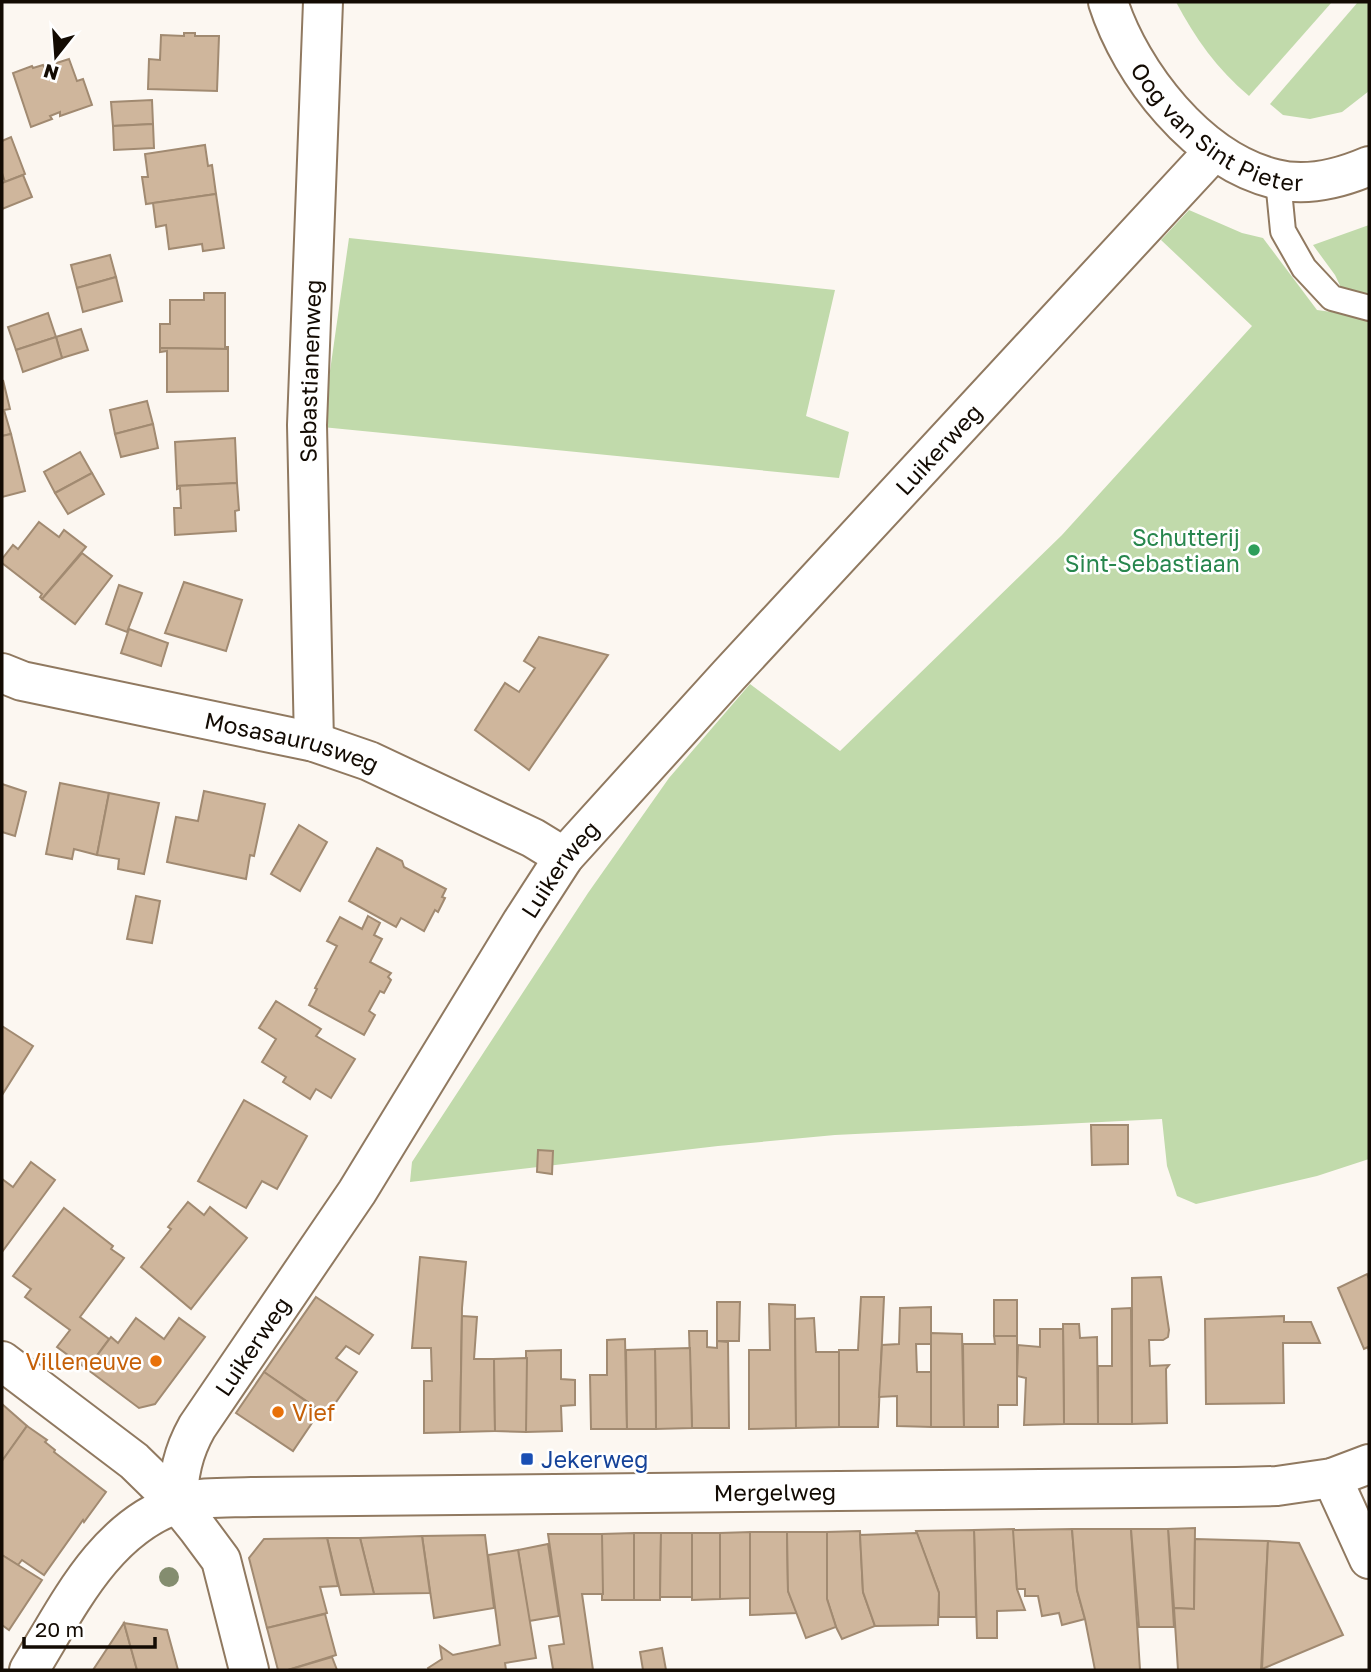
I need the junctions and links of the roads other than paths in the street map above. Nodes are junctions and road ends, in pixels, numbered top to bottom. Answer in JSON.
{"nodes":[{"id":1,"x":1108,"y":2,"type":"edge"},
{"id":2,"x":318,"y":4,"type":"edge"},
{"id":3,"x":1214,"y":150,"type":"junction"},
{"id":4,"x":1369,"y":166,"type":"edge"},
{"id":5,"x":1278,"y":180,"type":"junction"},
{"id":6,"x":1369,"y":308,"type":"edge"},
{"id":7,"x":2,"y":673,"type":"edge"},
{"id":8,"x":314,"y":742,"type":"junction"},
{"id":9,"x":564,"y":857,"type":"junction"},
{"id":10,"x":2,"y":1361,"type":"edge"},
{"id":11,"x":1369,"y":1464,"type":"edge"},
{"id":12,"x":1332,"y":1478,"type":"junction"},
{"id":13,"x":178,"y":1504,"type":"junction"},
{"id":14,"x":1369,"y":1559,"type":"edge"},
{"id":15,"x":29,"y":1670,"type":"edge"},
{"id":16,"x":249,"y":1670,"type":"edge"}],
"edges":[{"from":1,"to":3,"type":"street","name":"Oog van Sint Pieter"},
{"from":2,"to":8,"type":"street","name":"Sebastianenweg"},
{"from":3,"to":5,"type":"street","name":"Oog van Sint Pieter"},
{"from":3,"to":9,"type":"street","name":"Luikerweg"},
{"from":4,"to":5,"type":"street","name":"Oog van Sint Pieter"},
{"from":5,"to":6,"type":"lane"},
{"from":7,"to":8,"type":"street","name":"Mosasaurusweg"},
{"from":8,"to":9,"type":"street","name":"Mosasaurusweg"},
{"from":9,"to":13,"type":"street","name":"Luikerweg"},
{"from":10,"to":13,"type":"street"},
{"from":11,"to":12,"type":"street","name":"Mergelweg"},
{"from":12,"to":13,"type":"street","name":"Mergelweg"},
{"from":12,"to":14,"type":"street"},
{"from":13,"to":15,"type":"street"},
{"from":13,"to":16,"type":"street"}]}
